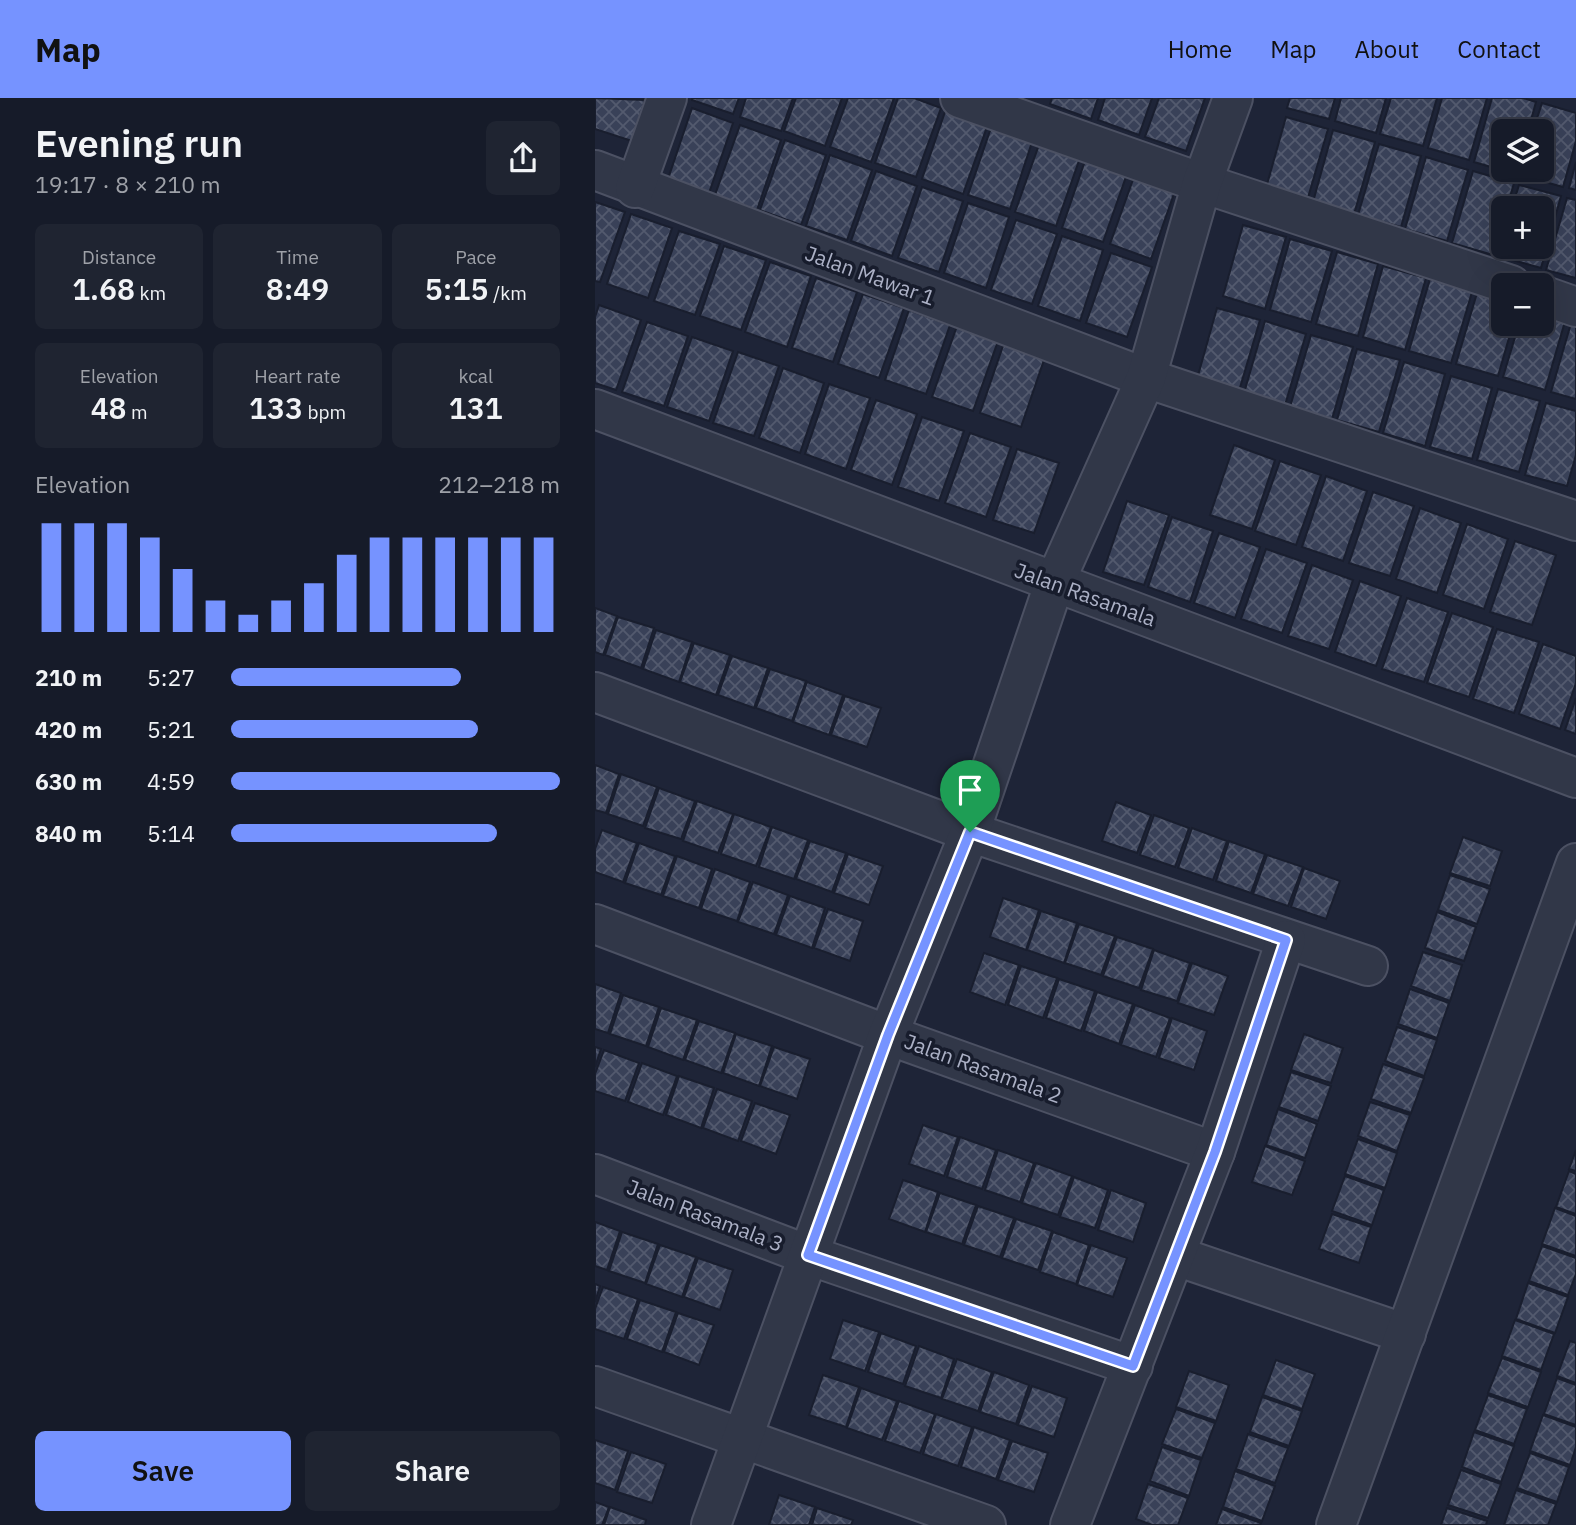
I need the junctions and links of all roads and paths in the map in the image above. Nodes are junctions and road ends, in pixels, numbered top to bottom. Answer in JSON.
{"nodes":[{"id":1,"x":667,"y":98,"type":"edge"},
{"id":2,"x":960,"y":98,"type":"edge"},
{"id":3,"x":1233,"y":98,"type":"edge"},
{"id":4,"x":595,"y":170,"type":"edge"},
{"id":5,"x":1202,"y":183,"type":"junction"},
{"id":6,"x":635,"y":188,"type":"junction"},
{"id":7,"x":1491,"y":278,"type":"edge"},
{"id":8,"x":1554,"y":299,"type":"edge"},
{"id":9,"x":1576,"y":307,"type":"edge"},
{"id":10,"x":1146,"y":379,"type":"junction"},
{"id":11,"x":595,"y":409,"type":"edge"},
{"id":12,"x":1576,"y":521,"type":"edge"},
{"id":13,"x":1054,"y":584,"type":"junction"},
{"id":14,"x":595,"y":692,"type":"edge"},
{"id":15,"x":1576,"y":778,"type":"edge"},
{"id":16,"x":970,"y":832,"type":"junction"},
{"id":17,"x":1576,"y":863,"type":"edge"},
{"id":18,"x":595,"y":924,"type":"edge"},
{"id":19,"x":1286,"y":940,"type":"junction"},
{"id":20,"x":1368,"y":966,"type":"dead end"},
{"id":21,"x":888,"y":1035,"type":"junction"},
{"id":22,"x":1215,"y":1152,"type":"junction"},
{"id":23,"x":595,"y":1174,"type":"edge"},
{"id":24,"x":808,"y":1255,"type":"junction"},
{"id":25,"x":1176,"y":1256,"type":"junction"},
{"id":26,"x":1406,"y":1334,"type":"junction"},
{"id":27,"x":1133,"y":1366,"type":"junction"},
{"id":28,"x":595,"y":1386,"type":"edge"},
{"id":29,"x":741,"y":1438,"type":"junction"},
{"id":30,"x":711,"y":1525,"type":"edge"},
{"id":31,"x":986,"y":1525,"type":"edge"},
{"id":32,"x":1070,"y":1525,"type":"edge"},
{"id":33,"x":1336,"y":1525,"type":"edge"}],
"edges":[{"from":1,"to":6,"type":"street"},
{"from":2,"to":5,"type":"street"},
{"from":3,"to":5,"type":"street"},
{"from":4,"to":6,"type":"street","name":"Jalan Mawar 1"},
{"from":5,"to":7,"type":"street"},
{"from":5,"to":10,"type":"street"},
{"from":6,"to":10,"type":"street","name":"Jalan Mawar 1"},
{"from":8,"to":9,"type":"street"},
{"from":10,"to":12,"type":"street","name":"Jalan Mawar 1"},
{"from":10,"to":13,"type":"street"},
{"from":11,"to":13,"type":"street","name":"Jalan Rasamala"},
{"from":13,"to":15,"type":"street","name":"Jalan Rasamala"},
{"from":13,"to":16,"type":"street"},
{"from":14,"to":16,"type":"street"},
{"from":16,"to":19,"type":"street"},
{"from":16,"to":21,"type":"street"},
{"from":17,"to":26,"type":"street"},
{"from":18,"to":21,"type":"street","name":"Jalan Rasamala 2"},
{"from":19,"to":20,"type":"street"},
{"from":19,"to":22,"type":"street"},
{"from":21,"to":22,"type":"street","name":"Jalan Rasamala 2"},
{"from":21,"to":24,"type":"street"},
{"from":22,"to":25,"type":"street"},
{"from":23,"to":24,"type":"street","name":"Jalan Rasamala 3"},
{"from":24,"to":27,"type":"street","name":"Jalan Rasamala 3"},
{"from":24,"to":29,"type":"street"},
{"from":25,"to":26,"type":"street"},
{"from":25,"to":27,"type":"street"},
{"from":26,"to":33,"type":"street"},
{"from":27,"to":32,"type":"street"},
{"from":28,"to":29,"type":"street"},
{"from":29,"to":30,"type":"street"},
{"from":29,"to":31,"type":"street"}]}
